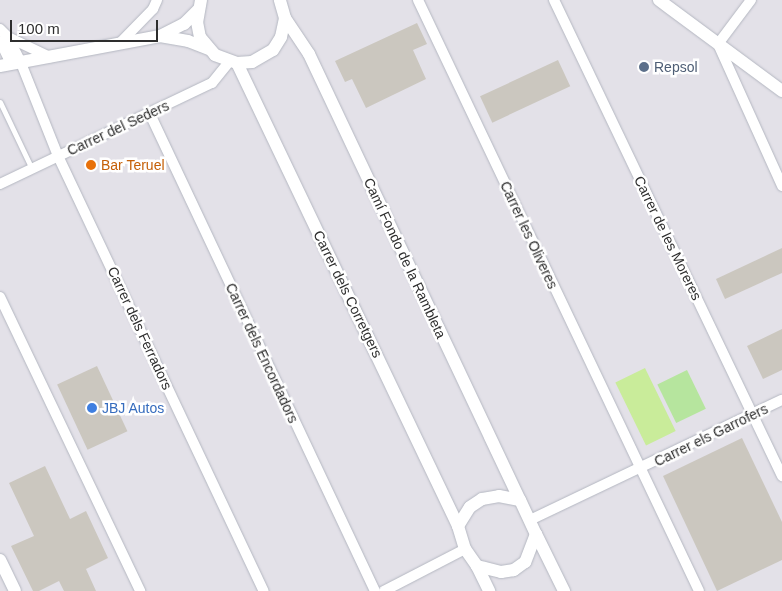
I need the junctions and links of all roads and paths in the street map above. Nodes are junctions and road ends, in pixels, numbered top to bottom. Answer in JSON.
{"nodes":[{"id":1,"x":157,"y":0,"type":"edge"},
{"id":2,"x":418,"y":0,"type":"edge"},
{"id":3,"x":554,"y":0,"type":"edge"},
{"id":4,"x":659,"y":0,"type":"edge"},
{"id":5,"x":751,"y":0,"type":"edge"},
{"id":6,"x":282,"y":1,"type":"edge"},
{"id":7,"x":200,"y":4,"type":"edge"},
{"id":8,"x":285,"y":18,"type":"junction"},
{"id":9,"x":0,"y":29,"type":"edge"},
{"id":10,"x":160,"y":36,"type":"junction"},
{"id":11,"x":4,"y":39,"type":"edge"},
{"id":12,"x":119,"y":44,"type":"junction"},
{"id":13,"x":718,"y":44,"type":"junction"},
{"id":14,"x":209,"y":49,"type":"junction"},
{"id":15,"x":50,"y":57,"type":"junction"},
{"id":16,"x":233,"y":62,"type":"junction"},
{"id":17,"x":11,"y":64,"type":"edge"},
{"id":18,"x":782,"y":91,"type":"edge"},
{"id":19,"x":0,"y":102,"type":"edge"},
{"id":20,"x":150,"y":114,"type":"junction"},
{"id":21,"x":58,"y":156,"type":"junction"},
{"id":22,"x":32,"y":169,"type":"junction"},
{"id":23,"x":0,"y":184,"type":"edge"},
{"id":24,"x":782,"y":186,"type":"edge"},
{"id":25,"x":0,"y":297,"type":"edge"},
{"id":26,"x":782,"y":400,"type":"edge"},
{"id":27,"x":752,"y":414,"type":"junction"},
{"id":28,"x":640,"y":469,"type":"junction"},
{"id":29,"x":782,"y":476,"type":"edge"},
{"id":30,"x":520,"y":500,"type":"junction"},
{"id":31,"x":530,"y":520,"type":"junction"},
{"id":32,"x":458,"y":526,"type":"junction"},
{"id":33,"x":536,"y":534,"type":"junction"},
{"id":34,"x":465,"y":548,"type":"junction"},
{"id":35,"x":0,"y":560,"type":"edge"},
{"id":36,"x":477,"y":566,"type":"junction"},
{"id":37,"x":15,"y":591,"type":"edge"},
{"id":38,"x":140,"y":591,"type":"edge"},
{"id":39,"x":264,"y":591,"type":"edge"},
{"id":40,"x":375,"y":591,"type":"edge"},
{"id":41,"x":384,"y":591,"type":"edge"},
{"id":42,"x":489,"y":591,"type":"edge"},
{"id":43,"x":564,"y":591,"type":"edge"},
{"id":44,"x":699,"y":591,"type":"edge"}],
"edges":[{"from":1,"to":12,"type":"street"},
{"from":2,"to":28,"type":"street","name":"Carrer les Oliveres"},
{"from":3,"to":27,"type":"street","name":"Carrer de les Moreres"},
{"from":4,"to":13,"type":"street"},
{"from":5,"to":13,"type":"street"},
{"from":6,"to":8,"type":"street"},
{"from":7,"to":10,"type":"street"},
{"from":7,"to":14,"type":"street"},
{"from":8,"to":16,"type":"street"},
{"from":8,"to":30,"type":"street","name":"Camí Fondo de la Rambleta"},
{"from":9,"to":11,"type":"street"},
{"from":10,"to":12,"type":"street"},
{"from":10,"to":14,"type":"street"},
{"from":11,"to":15,"type":"street"},
{"from":11,"to":17,"type":"street","name":"Carrer dels Ferradors"},
{"from":12,"to":15,"type":"street"},
{"from":13,"to":18,"type":"street"},
{"from":13,"to":24,"type":"street"},
{"from":14,"to":16,"type":"street"},
{"from":15,"to":17,"type":"street"},
{"from":16,"to":20,"type":"street","name":"Carrer del Seders"},
{"from":16,"to":32,"type":"street","name":"Carrer dels Corretgers"},
{"from":17,"to":21,"type":"street","name":"Carrer dels Ferradors"},
{"from":19,"to":22,"type":"lane"},
{"from":20,"to":21,"type":"street","name":"Carrer del Seders"},
{"from":20,"to":40,"type":"street","name":"Carrer dels Encordadors"},
{"from":21,"to":22,"type":"street","name":"Carrer del Seders"},
{"from":21,"to":39,"type":"street","name":"Carrer dels Ferradors"},
{"from":22,"to":23,"type":"street","name":"Carrer del Seders"},
{"from":25,"to":38,"type":"street"},
{"from":26,"to":27,"type":"street","name":"Carrer els Garrofers"},
{"from":27,"to":28,"type":"street","name":"Carrer els Garrofers"},
{"from":27,"to":29,"type":"street","name":"Carrer de les Moreres"},
{"from":28,"to":31,"type":"street","name":"Carrer els Garrofers"},
{"from":28,"to":44,"type":"street","name":"Carrer les Oliveres"},
{"from":30,"to":31,"type":"street"},
{"from":30,"to":32,"type":"street"},
{"from":31,"to":33,"type":"street"},
{"from":32,"to":34,"type":"street"},
{"from":33,"to":36,"type":"street"},
{"from":33,"to":43,"type":"street"},
{"from":34,"to":36,"type":"street"},
{"from":34,"to":41,"type":"street"},
{"from":35,"to":37,"type":"street"},
{"from":36,"to":42,"type":"street"}]}
